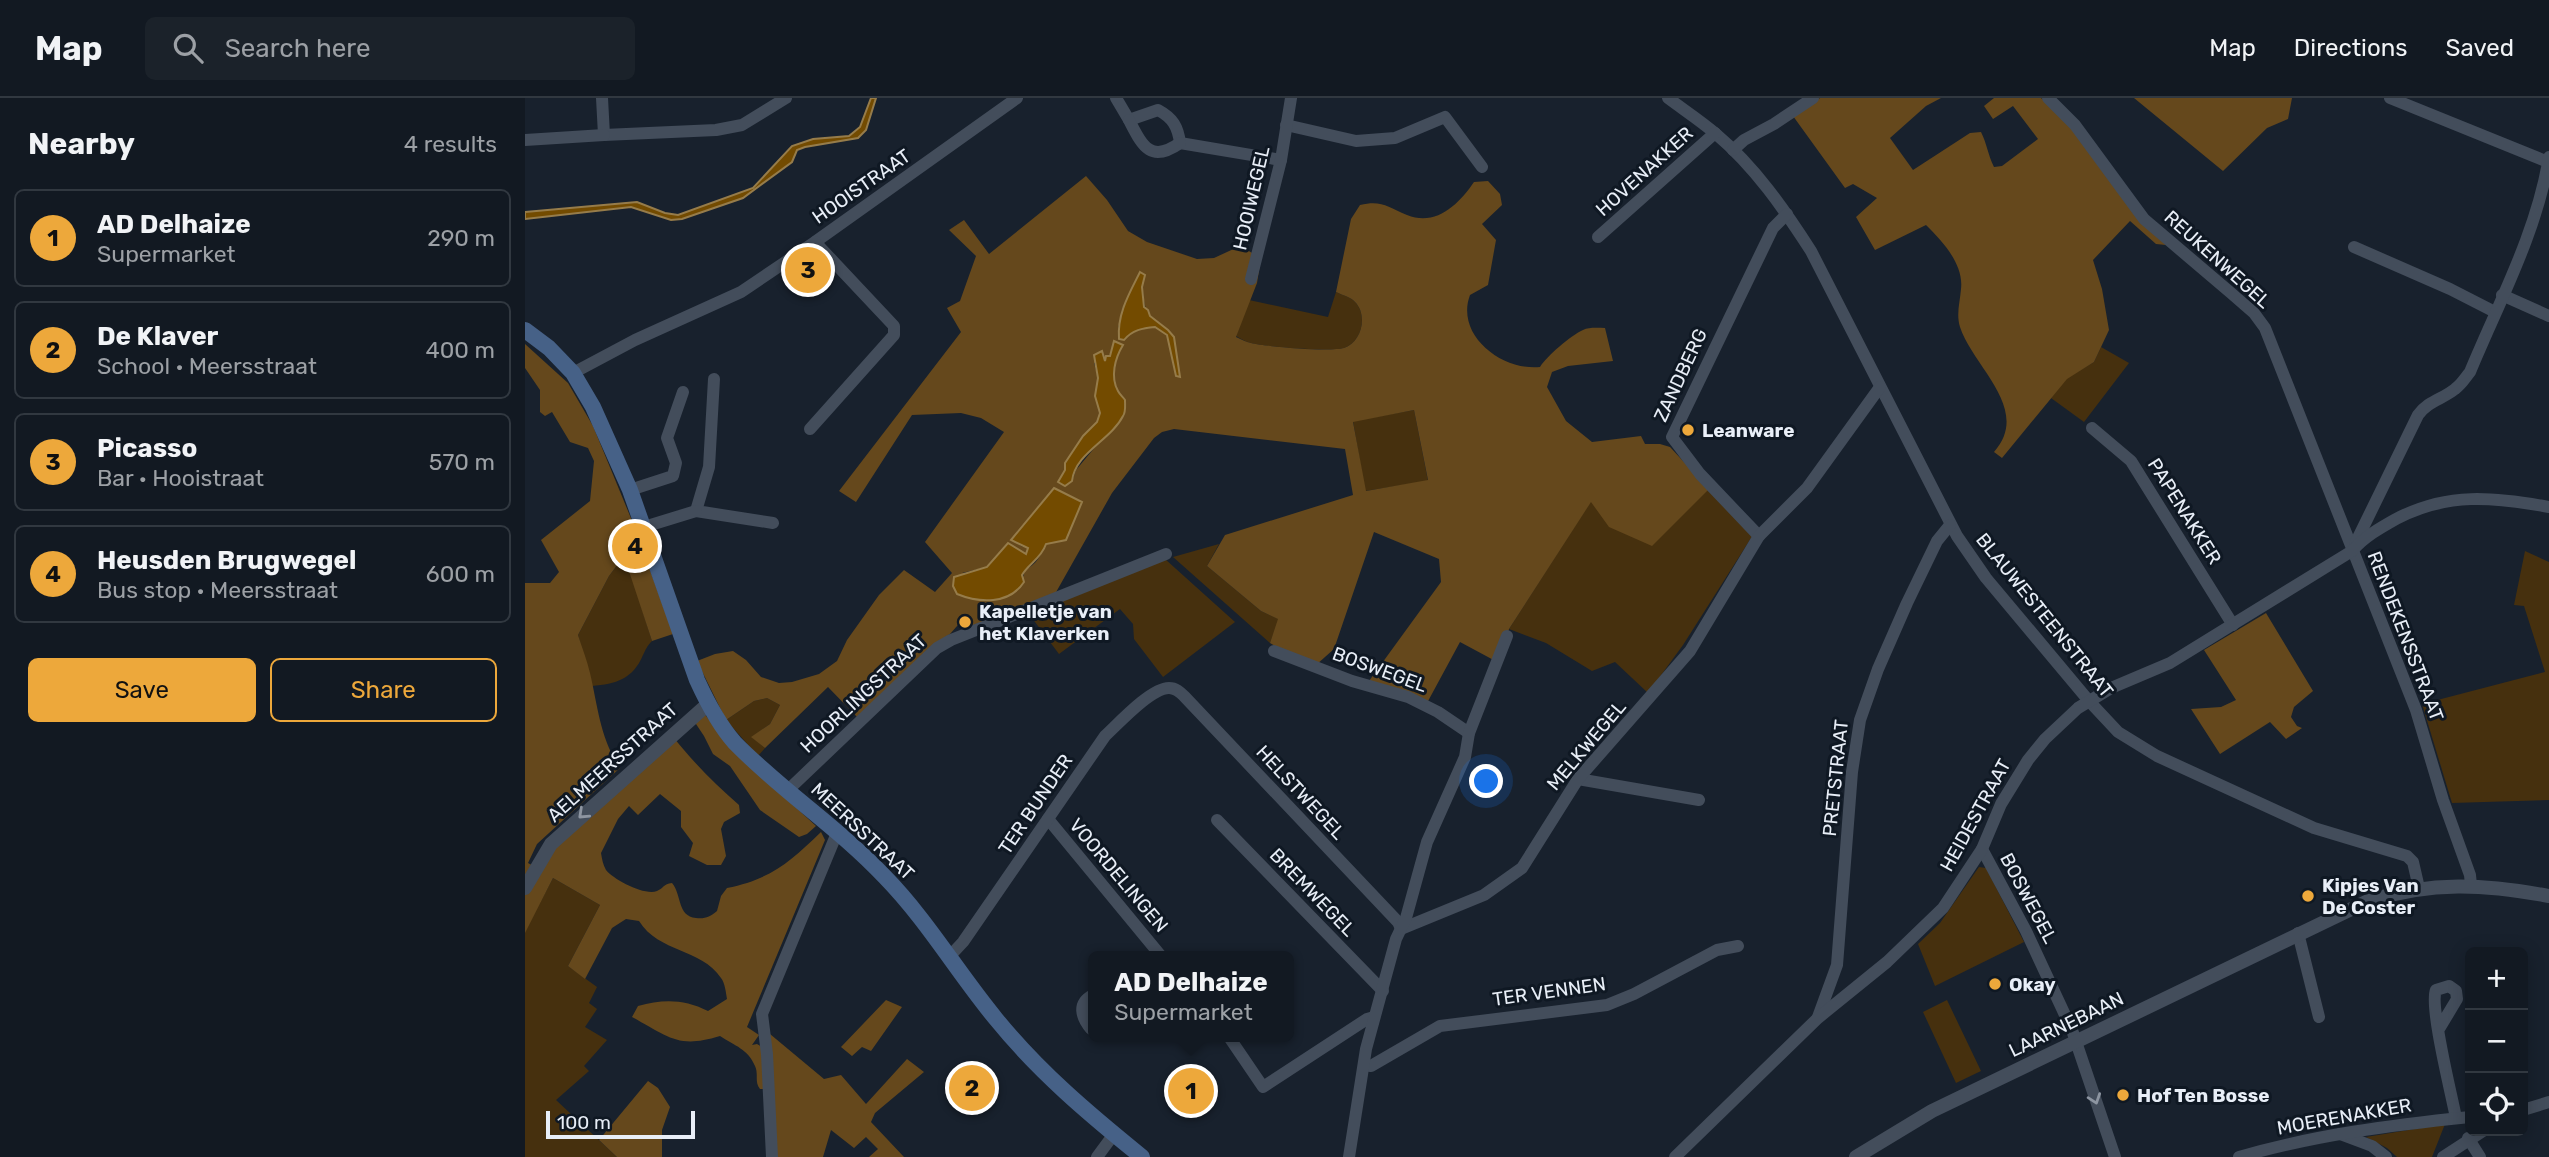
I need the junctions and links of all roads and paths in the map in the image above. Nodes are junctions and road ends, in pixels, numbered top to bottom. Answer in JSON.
{"nodes":[{"id":1,"x":602,"y":98,"type":"edge"},
{"id":2,"x":786,"y":98,"type":"edge"},
{"id":3,"x":1017,"y":98,"type":"edge"},
{"id":4,"x":1116,"y":98,"type":"edge"},
{"id":5,"x":1291,"y":98,"type":"edge"},
{"id":6,"x":1668,"y":98,"type":"edge"},
{"id":7,"x":1813,"y":98,"type":"edge"},
{"id":8,"x":2048,"y":98,"type":"edge"},
{"id":9,"x":2390,"y":98,"type":"edge"},
{"id":10,"x":1129,"y":120,"type":"junction"},
{"id":11,"x":1286,"y":125,"type":"junction"},
{"id":12,"x":1715,"y":133,"type":"junction"},
{"id":13,"x":604,"y":135,"type":"junction"},
{"id":14,"x":525,"y":140,"type":"edge"},
{"id":15,"x":1180,"y":143,"type":"junction"},
{"id":16,"x":1733,"y":150,"type":"junction"},
{"id":17,"x":2549,"y":157,"type":"edge"},
{"id":18,"x":1281,"y":160,"type":"junction"},
{"id":19,"x":2548,"y":162,"type":"edge"},
{"id":20,"x":1482,"y":167,"type":"dead end"},
{"id":21,"x":1787,"y":214,"type":"junction"},
{"id":22,"x":1598,"y":237,"type":"dead end"},
{"id":23,"x":815,"y":242,"type":"junction"},
{"id":24,"x":2354,"y":247,"type":"dead end"},
{"id":25,"x":1251,"y":279,"type":"dead end"},
{"id":26,"x":2503,"y":295,"type":"junction"},
{"id":27,"x":2495,"y":312,"type":"junction"},
{"id":28,"x":2549,"y":316,"type":"edge"},
{"id":29,"x":525,"y":330,"type":"edge"},
{"id":30,"x":573,"y":373,"type":"junction"},
{"id":31,"x":714,"y":379,"type":"dead end"},
{"id":32,"x":1880,"y":387,"type":"junction"},
{"id":33,"x":683,"y":391,"type":"dead end"},
{"id":34,"x":2092,"y":428,"type":"dead end"},
{"id":35,"x":810,"y":429,"type":"dead end"},
{"id":36,"x":630,"y":491,"type":"junction"},
{"id":37,"x":2549,"y":507,"type":"edge"},
{"id":38,"x":696,"y":511,"type":"junction"},
{"id":39,"x":773,"y":523,"type":"dead end"},
{"id":40,"x":1950,"y":525,"type":"junction"},
{"id":41,"x":644,"y":527,"type":"junction"},
{"id":42,"x":1759,"y":536,"type":"junction"},
{"id":43,"x":2352,"y":551,"type":"junction"},
{"id":44,"x":1166,"y":554,"type":"dead end"},
{"id":45,"x":2234,"y":625,"type":"junction"},
{"id":46,"x":1507,"y":636,"type":"dead end"},
{"id":47,"x":1274,"y":651,"type":"dead end"},
{"id":48,"x":1168,"y":688,"type":"joint"},
{"id":49,"x":2089,"y":701,"type":"junction"},
{"id":50,"x":708,"y":704,"type":"junction"},
{"id":51,"x":1469,"y":733,"type":"junction"},
{"id":52,"x":1578,"y":779,"type":"junction"},
{"id":53,"x":787,"y":791,"type":"junction"},
{"id":54,"x":1699,"y":800,"type":"dead end"},
{"id":55,"x":1048,"y":819,"type":"junction"},
{"id":56,"x":1217,"y":820,"type":"dead end"},
{"id":57,"x":837,"y":833,"type":"junction"},
{"id":58,"x":1982,"y":849,"type":"junction"},
{"id":59,"x":2418,"y":884,"type":"junction"},
{"id":60,"x":2470,"y":885,"type":"junction"},
{"id":61,"x":525,"y":888,"type":"edge"},
{"id":62,"x":2549,"y":895,"type":"edge"},
{"id":63,"x":1401,"y":929,"type":"junction"},
{"id":64,"x":2298,"y":933,"type":"junction"},
{"id":65,"x":1738,"y":946,"type":"dead end"},
{"id":66,"x":1157,"y":951,"type":"edge"},
{"id":67,"x":949,"y":957,"type":"junction"},
{"id":68,"x":1835,"y":971,"type":"junction"},
{"id":69,"x":1383,"y":991,"type":"junction"},
{"id":70,"x":1851,"y":991,"type":"junction"},
{"id":71,"x":1088,"y":998,"type":"edge"},
{"id":72,"x":1374,"y":1017,"type":"junction"},
{"id":73,"x":2319,"y":1017,"type":"dead end"},
{"id":74,"x":1818,"y":1018,"type":"junction"},
{"id":75,"x":1088,"y":1025,"type":"edge"},
{"id":76,"x":2439,"y":1029,"type":"dead end"},
{"id":77,"x":2076,"y":1041,"type":"junction"},
{"id":78,"x":1232,"y":1042,"type":"edge"},
{"id":79,"x":1364,"y":1065,"type":"junction"},
{"id":80,"x":2549,"y":1102,"type":"edge"},
{"id":81,"x":2528,"y":1108,"type":"edge"},
{"id":82,"x":2465,"y":1117,"type":"edge"},
{"id":83,"x":2456,"y":1118,"type":"junction"},
{"id":84,"x":1114,"y":1134,"type":"junction"},
{"id":85,"x":2338,"y":1134,"type":"junction"},
{"id":86,"x":2472,"y":1136,"type":"edge"},
{"id":87,"x":2468,"y":1138,"type":"junction"},
{"id":88,"x":772,"y":1157,"type":"edge"},
{"id":89,"x":1097,"y":1157,"type":"edge"},
{"id":90,"x":1142,"y":1157,"type":"edge"},
{"id":91,"x":1349,"y":1157,"type":"edge"},
{"id":92,"x":1675,"y":1157,"type":"edge"},
{"id":93,"x":1856,"y":1157,"type":"edge"},
{"id":94,"x":2115,"y":1157,"type":"edge"},
{"id":95,"x":2239,"y":1157,"type":"edge"},
{"id":96,"x":2386,"y":1157,"type":"edge"},
{"id":97,"x":2443,"y":1157,"type":"edge"},
{"id":98,"x":2480,"y":1157,"type":"edge"}],
"edges":[{"from":1,"to":13,"type":"street"},
{"from":2,"to":13,"type":"street"},
{"from":3,"to":23,"type":"street","name":"HOOISTRAAT"},
{"from":4,"to":10,"type":"street"},
{"from":5,"to":11,"type":"street","name":"HOOIWEGEL"},
{"from":6,"to":12,"type":"street","name":"BLAUWESTEENSTRAAT"},
{"from":7,"to":16,"type":"street"},
{"from":8,"to":43,"type":"street","name":"REUKENWEGEL"},
{"from":9,"to":19,"type":"street"},
{"from":10,"to":15,"type":"street"},
{"from":10,"to":15,"type":"street"},
{"from":11,"to":18,"type":"street","name":"HOOIWEGEL"},
{"from":11,"to":20,"type":"street","name":"HOOIWEGEL"},
{"from":12,"to":16,"type":"street","name":"BLAUWESTEENSTRAAT"},
{"from":12,"to":22,"type":"street","name":"HOVENAKKER"},
{"from":13,"to":14,"type":"street"},
{"from":15,"to":18,"type":"street"},
{"from":16,"to":21,"type":"street","name":"BLAUWESTEENSTRAAT"},
{"from":17,"to":19,"type":"street","name":"RENDEKENSSTRAAT"},
{"from":18,"to":25,"type":"street","name":"HOOIWEGEL"},
{"from":19,"to":26,"type":"street","name":"RENDEKENSSTRAAT"},
{"from":21,"to":32,"type":"street","name":"BLAUWESTEENSTRAAT"},
{"from":21,"to":42,"type":"street","name":"ZANDBERG"},
{"from":23,"to":30,"type":"street","name":"HOOISTRAAT"},
{"from":23,"to":35,"type":"street"},
{"from":24,"to":27,"type":"street"},
{"from":26,"to":27,"type":"street","name":"RENDEKENSSTRAAT"},
{"from":26,"to":28,"type":"street"},
{"from":27,"to":43,"type":"street","name":"RENDEKENSSTRAAT"},
{"from":29,"to":30,"type":"main road","name":"MEERSSTRAAT"},
{"from":30,"to":36,"type":"main road","name":"MEERSSTRAAT"},
{"from":31,"to":38,"type":"street"},
{"from":32,"to":40,"type":"street","name":"BLAUWESTEENSTRAAT"},
{"from":32,"to":42,"type":"street","name":"MELKWEGEL"},
{"from":33,"to":36,"type":"street"},
{"from":34,"to":45,"type":"street","name":"PAPENAKKER"},
{"from":36,"to":41,"type":"main road","name":"MEERSSTRAAT"},
{"from":37,"to":43,"type":"street","name":"HEIDESTRAAT"},
{"from":38,"to":39,"type":"street"},
{"from":38,"to":41,"type":"street"},
{"from":40,"to":49,"type":"street","name":"BLAUWESTEENSTRAAT"},
{"from":40,"to":68,"type":"street","name":"PRETSTRAAT"},
{"from":41,"to":50,"type":"main road","name":"MEERSSTRAAT"},
{"from":42,"to":52,"type":"street","name":"MELKWEGEL"},
{"from":43,"to":45,"type":"street","name":"HEIDESTRAAT"},
{"from":43,"to":60,"type":"street","name":"RENDEKENSSTRAAT"},
{"from":44,"to":53,"type":"street","name":"HOORLINGSTRAAT"},
{"from":45,"to":49,"type":"street","name":"HEIDESTRAAT"},
{"from":46,"to":51,"type":"street"},
{"from":47,"to":51,"type":"street","name":"BOSWEGEL"},
{"from":48,"to":55,"type":"street","name":"TER BUNDER"},
{"from":48,"to":63,"type":"street","name":"HELSTWEGEL"},
{"from":49,"to":58,"type":"street","name":"HEIDESTRAAT"},
{"from":49,"to":59,"type":"street","name":"BLAUWESTEENSTRAAT"},
{"from":50,"to":53,"type":"main road","name":"MEERSSTRAAT"},
{"from":50,"to":61,"type":"street","name":"AELMEERSSTRAAT","one_way":true},
{"from":51,"to":63,"type":"street"},
{"from":52,"to":54,"type":"street"},
{"from":52,"to":63,"type":"street","name":"MELKWEGEL"},
{"from":53,"to":57,"type":"main road","name":"MEERSSTRAAT"},
{"from":55,"to":66,"type":"street","name":"VOORDELINGEN"},
{"from":55,"to":67,"type":"street","name":"TER BUNDER"},
{"from":56,"to":69,"type":"street","name":"BREMWEGEL"},
{"from":57,"to":67,"type":"main road","name":"MEERSSTRAAT"},
{"from":57,"to":88,"type":"street"},
{"from":58,"to":70,"type":"street","name":"HEIDESTRAAT"},
{"from":58,"to":77,"type":"street","name":"BOSWEGEL"},
{"from":59,"to":60,"type":"street","name":"LAARNEBAAN"},
{"from":59,"to":64,"type":"street","name":"LAARNEBAAN"},
{"from":60,"to":62,"type":"street","name":"LAARNEBAAN"},
{"from":63,"to":69,"type":"street"},
{"from":64,"to":73,"type":"street"},
{"from":64,"to":77,"type":"street","name":"LAARNEBAAN"},
{"from":65,"to":79,"type":"street","name":"TER VENNEN"},
{"from":67,"to":84,"type":"main road","name":"MEERSSTRAAT"},
{"from":68,"to":70,"type":"street"},
{"from":68,"to":74,"type":"street","name":"PRETSTRAAT"},
{"from":69,"to":72,"type":"street"},
{"from":70,"to":74,"type":"street","name":"HEIDESTRAAT"},
{"from":71,"to":75,"type":"street"},
{"from":72,"to":78,"type":"street"},
{"from":72,"to":79,"type":"street"},
{"from":74,"to":92,"type":"street","name":"HEIDESTRAAT"},
{"from":76,"to":83,"type":"street"},
{"from":77,"to":93,"type":"street","name":"LAARNEBAAN"},
{"from":77,"to":94,"type":"street","name":"BOSWEGEL","one_way":true},
{"from":79,"to":91,"type":"street"},
{"from":80,"to":81,"type":"street"},
{"from":82,"to":83,"type":"street","name":"MOERENAKKER"},
{"from":83,"to":85,"type":"street","name":"MOERENAKKER"},
{"from":84,"to":89,"type":"street"},
{"from":84,"to":90,"type":"main road","name":"MEERSSTRAAT"},
{"from":85,"to":95,"type":"street","name":"MOERENAKKER"},
{"from":85,"to":96,"type":"street"},
{"from":86,"to":87,"type":"street"},
{"from":87,"to":97,"type":"street"},
{"from":87,"to":98,"type":"street"}]}
